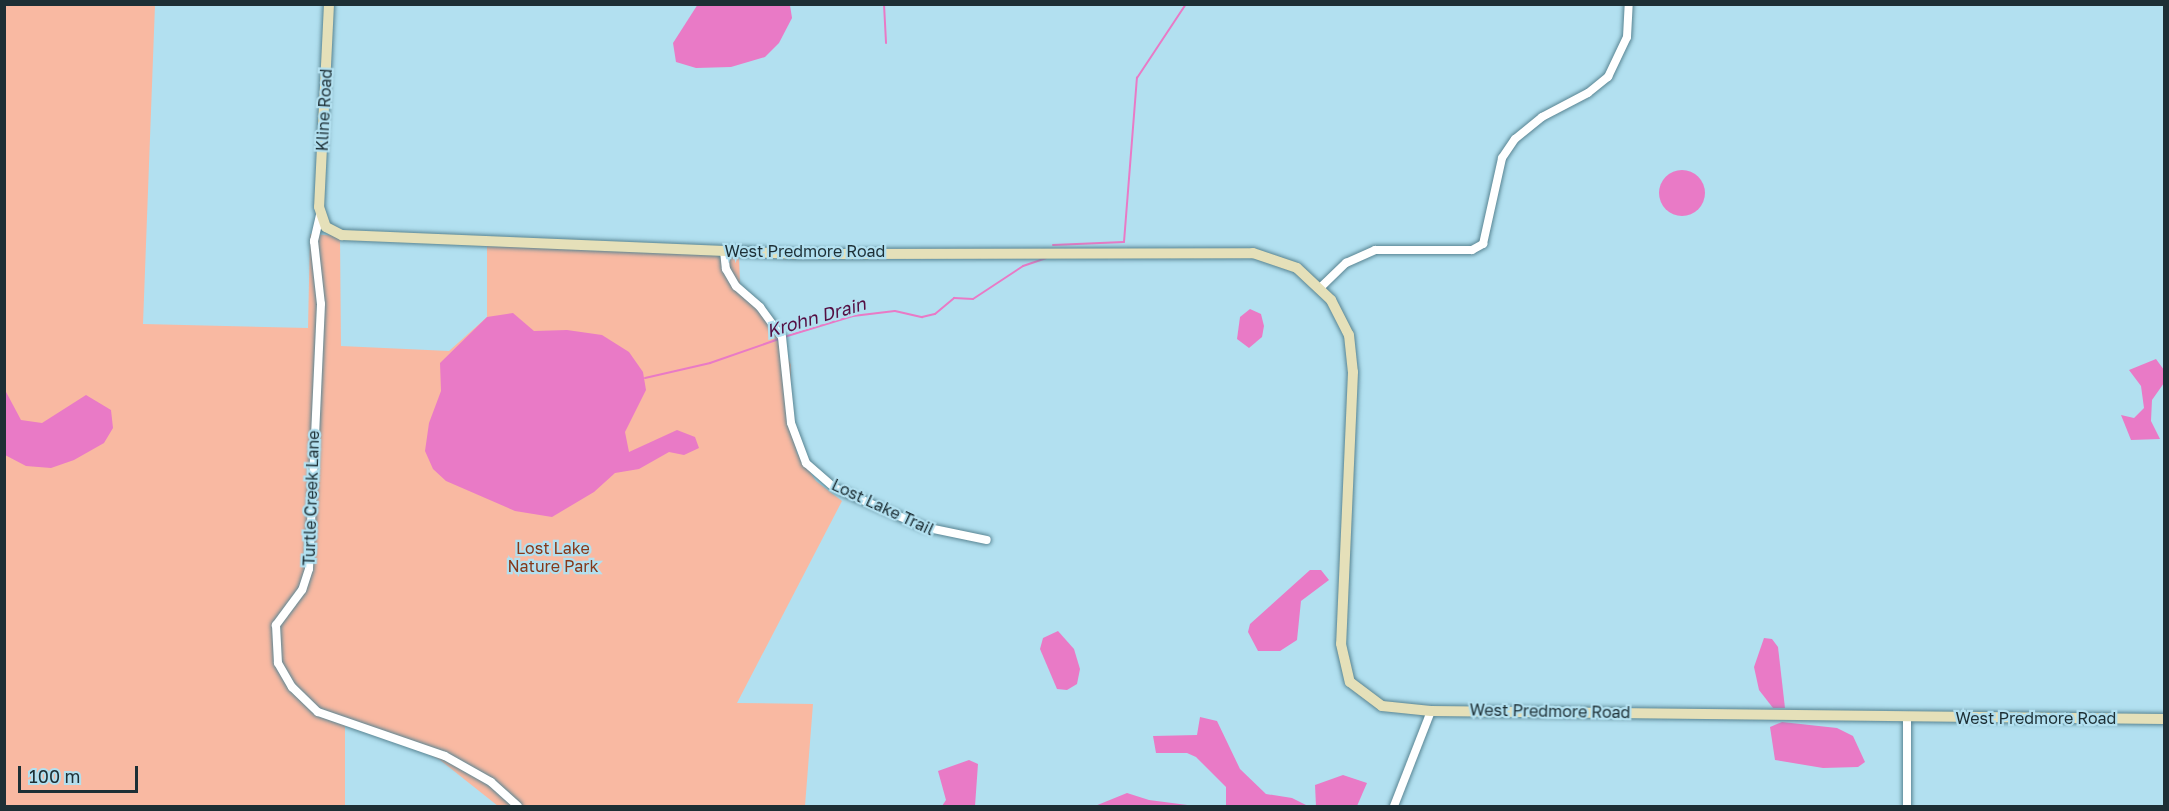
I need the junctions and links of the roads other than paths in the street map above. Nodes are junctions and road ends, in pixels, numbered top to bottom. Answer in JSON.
{"nodes":[{"id":1,"x":329,"y":4,"type":"edge"},
{"id":2,"x":1629,"y":4,"type":"edge"},
{"id":3,"x":320,"y":215,"type":"junction"},
{"id":4,"x":724,"y":251,"type":"junction"},
{"id":5,"x":1321,"y":287,"type":"junction"},
{"id":6,"x":987,"y":540,"type":"dead end"},
{"id":7,"x":1431,"y":711,"type":"junction"},
{"id":8,"x":1907,"y":718,"type":"junction"},
{"id":9,"x":2164,"y":719,"type":"edge"},
{"id":10,"x":519,"y":807,"type":"edge"},
{"id":11,"x":1394,"y":807,"type":"edge"},
{"id":12,"x":1907,"y":807,"type":"edge"}],
"edges":[{"from":1,"to":3,"type":"street","name":"Kline Road"},
{"from":2,"to":5,"type":"street"},
{"from":3,"to":4,"type":"street","name":"West Predmore Road"},
{"from":3,"to":10,"type":"street","name":"Turtle Creek Lane"},
{"from":4,"to":5,"type":"street","name":"West Predmore Road"},
{"from":4,"to":6,"type":"street","name":"Lost Lake Trail"},
{"from":5,"to":7,"type":"street","name":"West Predmore Road"},
{"from":7,"to":8,"type":"street","name":"West Predmore Road"},
{"from":7,"to":11,"type":"street"},
{"from":8,"to":9,"type":"street","name":"West Predmore Road"},
{"from":8,"to":12,"type":"street"}]}
